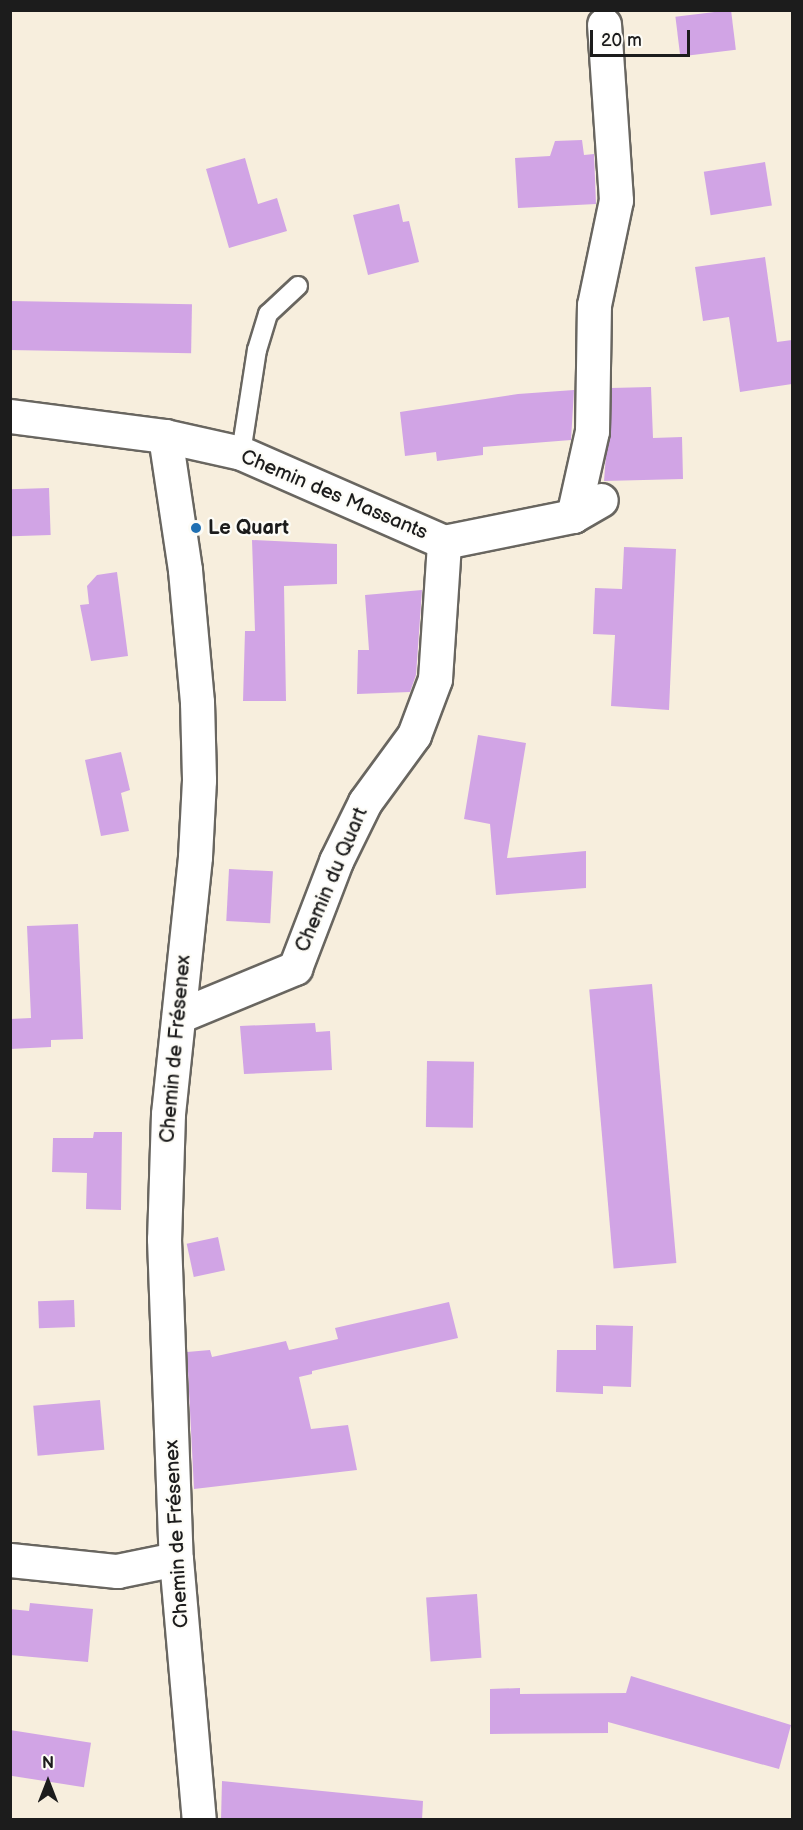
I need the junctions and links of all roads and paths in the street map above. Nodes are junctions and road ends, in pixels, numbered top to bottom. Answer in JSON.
{"nodes":[{"id":1,"x":604,"y":24,"type":"dead end"},
{"id":2,"x":298,"y":286,"type":"dead end"},
{"id":3,"x":10,"y":416,"type":"edge"},
{"id":4,"x":165,"y":436,"type":"junction"},
{"id":5,"x":241,"y":453,"type":"junction"},
{"id":6,"x":444,"y":542,"type":"junction"},
{"id":7,"x":179,"y":1016,"type":"junction"},
{"id":8,"x":176,"y":1559,"type":"junction"},
{"id":9,"x":10,"y":1560,"type":"edge"},
{"id":10,"x":199,"y":1820,"type":"edge"}],
"edges":[{"from":1,"to":6,"type":"street","name":"Chemin des Massants"},
{"from":2,"to":5,"type":"lane"},
{"from":3,"to":4,"type":"street"},
{"from":4,"to":5,"type":"street","name":"Chemin des Massants"},
{"from":4,"to":7,"type":"street","name":"Chemin de Frésenex"},
{"from":5,"to":6,"type":"street","name":"Chemin des Massants"},
{"from":6,"to":7,"type":"street","name":"Chemin du Quart"},
{"from":7,"to":8,"type":"street","name":"Chemin de Frésenex"},
{"from":8,"to":9,"type":"street"},
{"from":8,"to":10,"type":"street","name":"Chemin de Frésenex"}]}
